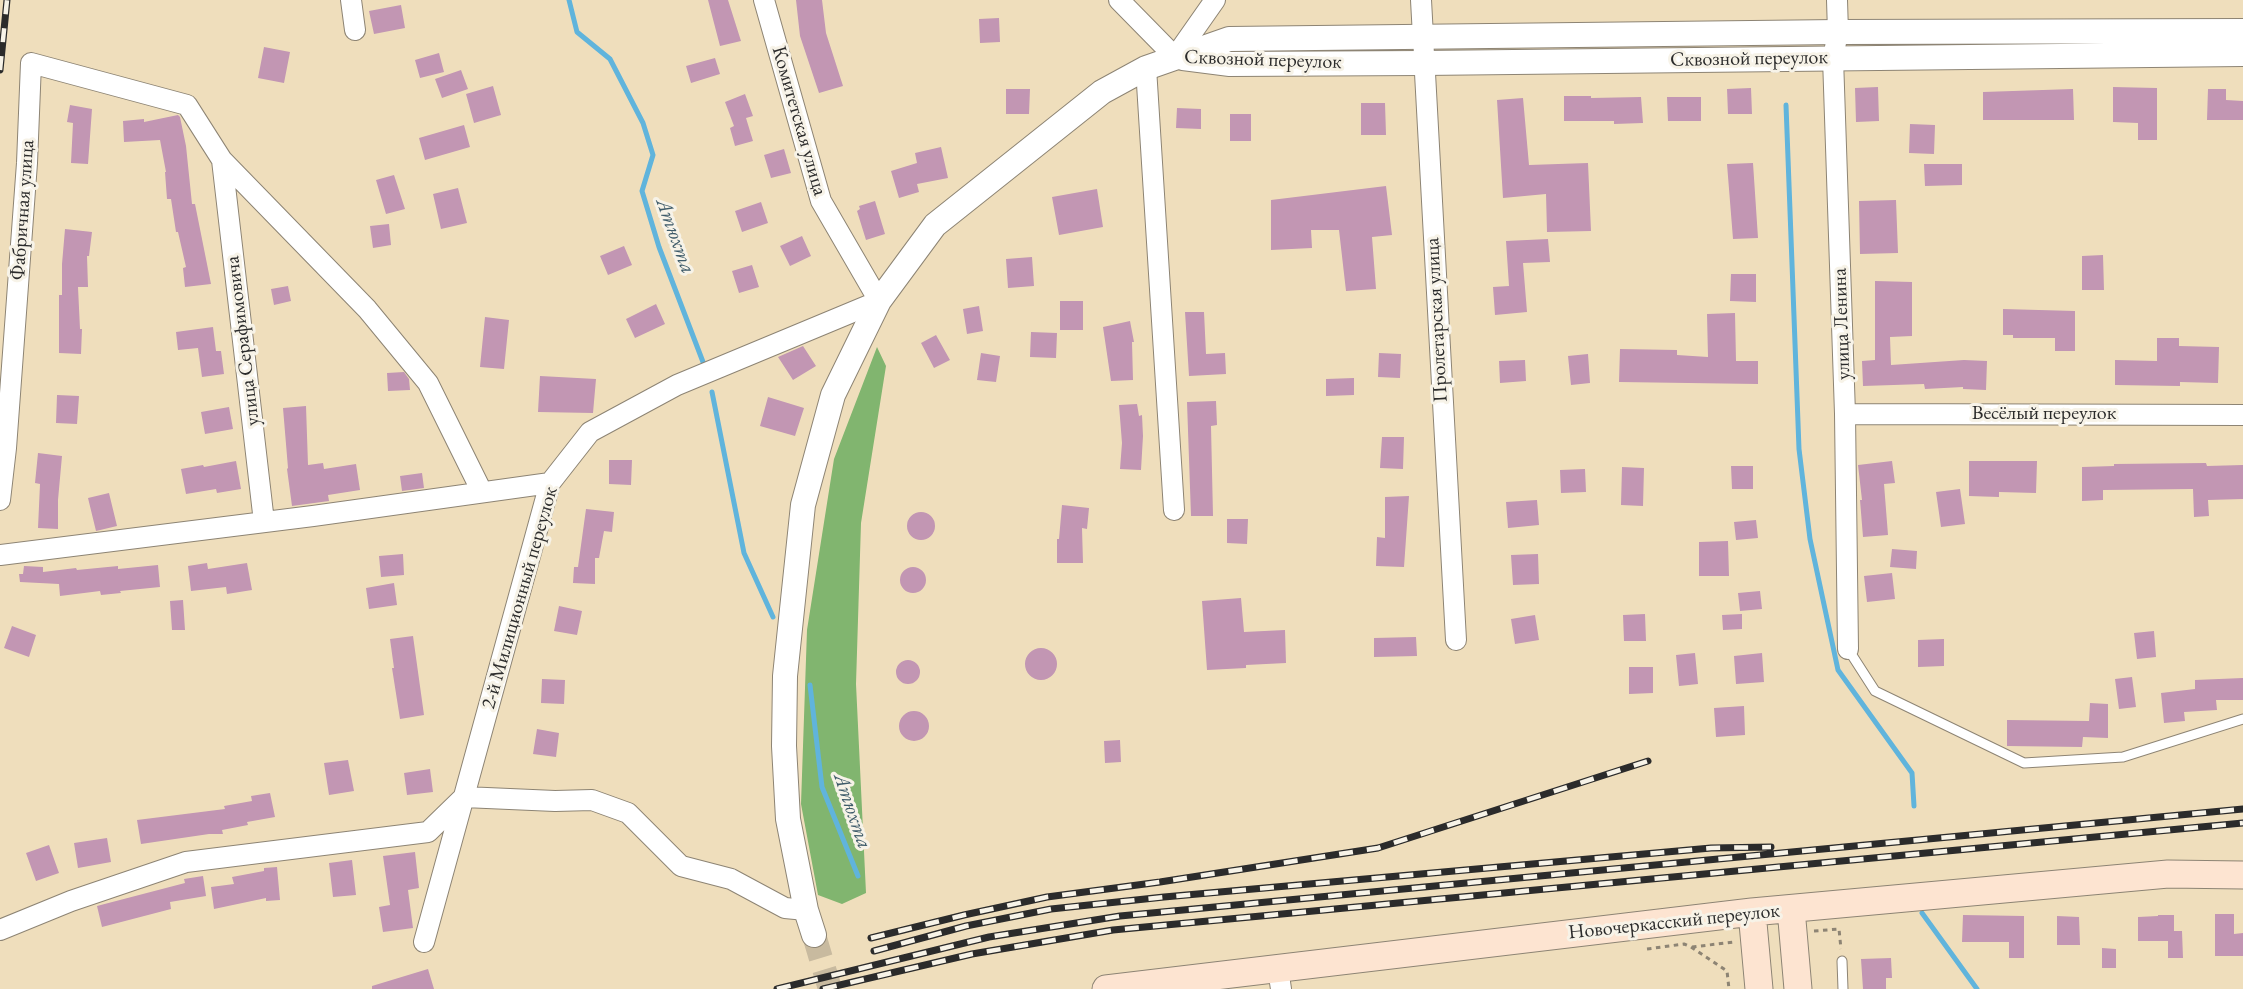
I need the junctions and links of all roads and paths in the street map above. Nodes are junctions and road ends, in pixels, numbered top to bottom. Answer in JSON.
{"nodes":[{"id":1,"x":351,"y":0,"type":"edge"},
{"id":2,"x":764,"y":0,"type":"edge"},
{"id":3,"x":1119,"y":0,"type":"edge"},
{"id":4,"x":1215,"y":0,"type":"edge"},
{"id":5,"x":1421,"y":0,"type":"edge"},
{"id":6,"x":1837,"y":0,"type":"edge"},
{"id":7,"x":356,"y":30,"type":"dead end"},
{"id":8,"x":2243,"y":31,"type":"edge"},
{"id":9,"x":1838,"y":32,"type":"junction"},
{"id":10,"x":1423,"y":37,"type":"junction"},
{"id":11,"x":2243,"y":54,"type":"edge"},
{"id":12,"x":1175,"y":57,"type":"junction"},
{"id":13,"x":1833,"y":58,"type":"junction"},
{"id":14,"x":1423,"y":63,"type":"junction"},
{"id":15,"x":1146,"y":68,"type":"junction"},
{"id":16,"x":222,"y":160,"type":"junction"},
{"id":17,"x":879,"y":301,"type":"junction"},
{"id":18,"x":1845,"y":414,"type":"junction"},
{"id":19,"x":2243,"y":415,"type":"edge"},
{"id":20,"x":550,"y":483,"type":"junction"},
{"id":21,"x":482,"y":492,"type":"junction"},
{"id":22,"x":0,"y":500,"type":"edge"},
{"id":23,"x":1174,"y":510,"type":"dead end"},
{"id":24,"x":264,"y":522,"type":"junction"},
{"id":25,"x":0,"y":555,"type":"edge"},
{"id":26,"x":1456,"y":640,"type":"dead end"},
{"id":27,"x":1848,"y":649,"type":"joint"},
{"id":28,"x":2243,"y":719,"type":"edge"},
{"id":29,"x":464,"y":797,"type":"junction"},
{"id":30,"x":2243,"y":874,"type":"edge"},
{"id":31,"x":1791,"y":909,"type":"junction"},
{"id":32,"x":806,"y":910,"type":"junction"},
{"id":33,"x":1752,"y":912,"type":"junction"},
{"id":34,"x":0,"y":930,"type":"edge"},
{"id":35,"x":814,"y":935,"type":"tunnel mouth"},
{"id":36,"x":423,"y":942,"type":"dead end"},
{"id":37,"x":1637,"y":950,"type":"dead end"},
{"id":38,"x":1842,"y":961,"type":"dead end"},
{"id":39,"x":1279,"y":979,"type":"edge"},
{"id":40,"x":1106,"y":989,"type":"edge"},
{"id":41,"x":1729,"y":989,"type":"edge"},
{"id":42,"x":1760,"y":989,"type":"edge"},
{"id":43,"x":1798,"y":989,"type":"edge"},
{"id":44,"x":1843,"y":989,"type":"edge"}],
"edges":[{"from":1,"to":7,"type":"street"},
{"from":2,"to":17,"type":"street","name":"Комитетская улица"},
{"from":3,"to":12,"type":"street"},
{"from":4,"to":12,"type":"street"},
{"from":5,"to":10,"type":"street","name":"Пролетарская улица"},
{"from":6,"to":9,"type":"street","name":"улица Ленина"},
{"from":8,"to":9,"type":"street","name":"Сквозной переулок"},
{"from":9,"to":10,"type":"street","name":"Сквозной переулок"},
{"from":9,"to":13,"type":"street","name":"улица Ленина"},
{"from":10,"to":12,"type":"street","name":"Сквозной переулок"},
{"from":10,"to":14,"type":"street","name":"Пролетарская улица"},
{"from":11,"to":13,"type":"street","name":"Сквозной переулок"},
{"from":12,"to":14,"type":"street","name":"Сквозной переулок"},
{"from":12,"to":15,"type":"street"},
{"from":13,"to":14,"type":"street","name":"Сквозной переулок"},
{"from":13,"to":18,"type":"street","name":"улица Ленина"},
{"from":14,"to":26,"type":"street","name":"Пролетарская улица"},
{"from":15,"to":17,"type":"street"},
{"from":15,"to":23,"type":"street"},
{"from":16,"to":21,"type":"street"},
{"from":16,"to":22,"type":"street","name":"Фабричная улица"},
{"from":16,"to":24,"type":"street","name":"улица Серафимовича"},
{"from":17,"to":20,"type":"street","name":"2-й Милиционный переулок"},
{"from":17,"to":32,"type":"street"},
{"from":18,"to":19,"type":"street","name":"Весёлый переулок"},
{"from":18,"to":27,"type":"street","name":"улица Ленина"},
{"from":20,"to":21,"type":"street"},
{"from":20,"to":29,"type":"street","name":"2-й Милиционный переулок"},
{"from":21,"to":24,"type":"street"},
{"from":24,"to":25,"type":"street"},
{"from":27,"to":28,"type":"lane"},
{"from":29,"to":32,"type":"street"},
{"from":29,"to":34,"type":"street"},
{"from":29,"to":36,"type":"street","name":"2-й Милиционный переулок"},
{"from":30,"to":31,"type":"main road","name":"Новочеркасский переулок"},
{"from":31,"to":33,"type":"main road","name":"Новочеркасский переулок"},
{"from":31,"to":43,"type":"main road"},
{"from":32,"to":35,"type":"street"},
{"from":33,"to":39,"type":"main road","name":"Новочеркасский переулок"},
{"from":33,"to":42,"type":"main road"},
{"from":37,"to":41,"type":"path"},
{"from":38,"to":44,"type":"lane"},
{"from":39,"to":40,"type":"main road","name":"Новочеркасский переулок"}]}
